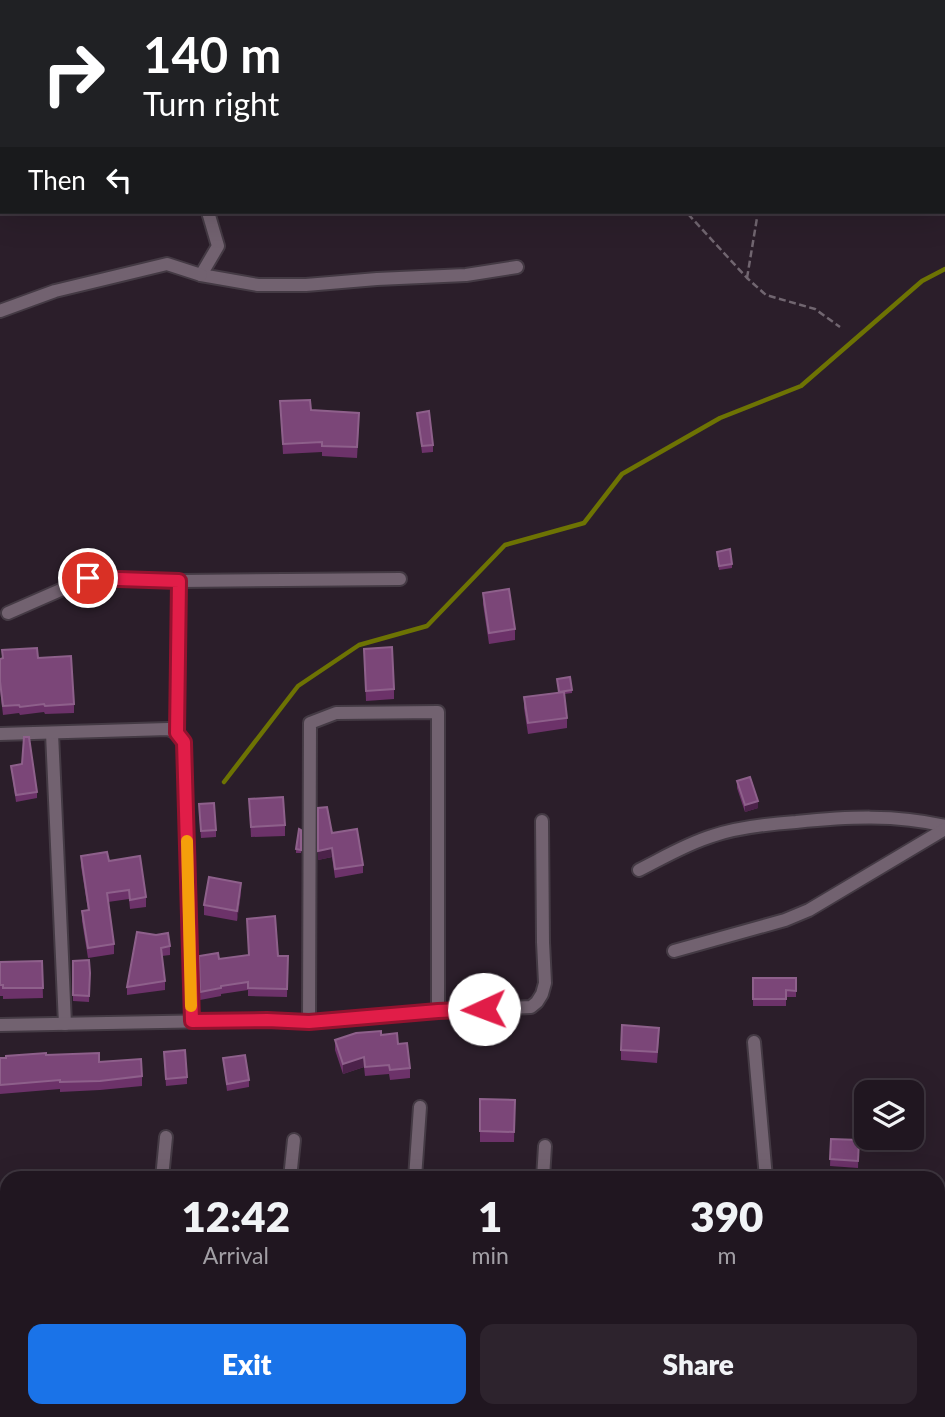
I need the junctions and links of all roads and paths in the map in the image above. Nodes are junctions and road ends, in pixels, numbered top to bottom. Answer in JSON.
{"nodes":[{"id":1,"x":209,"y":214,"type":"edge"},
{"id":2,"x":688,"y":214,"type":"dead end"},
{"id":3,"x":758,"y":214,"type":"edge"},
{"id":4,"x":517,"y":267,"type":"dead end"},
{"id":5,"x":201,"y":275,"type":"junction"},
{"id":6,"x":747,"y":278,"type":"junction"},
{"id":7,"x":0,"y":312,"type":"edge"},
{"id":8,"x":840,"y":327,"type":"dead end"},
{"id":9,"x":400,"y":579,"type":"dead end"},
{"id":10,"x":179,"y":581,"type":"junction"},
{"id":11,"x":8,"y":613,"type":"dead end"},
{"id":12,"x":52,"y":733,"type":"junction"},
{"id":13,"x":177,"y":733,"type":"junction"},
{"id":14,"x":0,"y":734,"type":"edge"},
{"id":15,"x":945,"y":815,"type":"edge"},
{"id":16,"x":542,"y":821,"type":"dead end"},
{"id":17,"x":926,"y":821,"type":"junction"},
{"id":18,"x":945,"y":827,"type":"edge"},
{"id":19,"x":639,"y":870,"type":"dead end"},
{"id":20,"x":674,"y":951,"type":"dead end"},
{"id":21,"x":438,"y":1011,"type":"junction"},
{"id":22,"x":192,"y":1021,"type":"junction"},
{"id":23,"x":309,"y":1022,"type":"junction"},
{"id":24,"x":65,"y":1024,"type":"junction"},
{"id":25,"x":0,"y":1025,"type":"edge"},
{"id":26,"x":754,"y":1042,"type":"dead end"},
{"id":27,"x":420,"y":1107,"type":"dead end"},
{"id":28,"x":166,"y":1137,"type":"dead end"},
{"id":29,"x":293,"y":1140,"type":"dead end"},
{"id":30,"x":545,"y":1146,"type":"dead end"},
{"id":31,"x":163,"y":1171,"type":"edge"},
{"id":32,"x":291,"y":1171,"type":"edge"},
{"id":33,"x":415,"y":1171,"type":"edge"},
{"id":34,"x":543,"y":1171,"type":"edge"},
{"id":35,"x":765,"y":1171,"type":"edge"}],
"edges":[{"from":1,"to":5,"type":"street"},
{"from":2,"to":6,"type":"path"},
{"from":3,"to":6,"type":"path"},
{"from":4,"to":5,"type":"street"},
{"from":5,"to":7,"type":"street"},
{"from":6,"to":8,"type":"path"},
{"from":9,"to":10,"type":"street"},
{"from":10,"to":11,"type":"street"},
{"from":10,"to":13,"type":"street"},
{"from":12,"to":13,"type":"street"},
{"from":12,"to":14,"type":"street"},
{"from":12,"to":24,"type":"street"},
{"from":13,"to":22,"type":"street"},
{"from":15,"to":17,"type":"street"},
{"from":16,"to":21,"type":"street"},
{"from":17,"to":18,"type":"street"},
{"from":17,"to":19,"type":"street"},
{"from":18,"to":20,"type":"street"},
{"from":21,"to":23,"type":"street"},
{"from":21,"to":23,"type":"street"},
{"from":22,"to":23,"type":"street"},
{"from":22,"to":24,"type":"street"},
{"from":24,"to":25,"type":"street"},
{"from":26,"to":35,"type":"street"},
{"from":27,"to":33,"type":"street"},
{"from":28,"to":31,"type":"street"},
{"from":29,"to":32,"type":"street"},
{"from":30,"to":34,"type":"street"}]}
